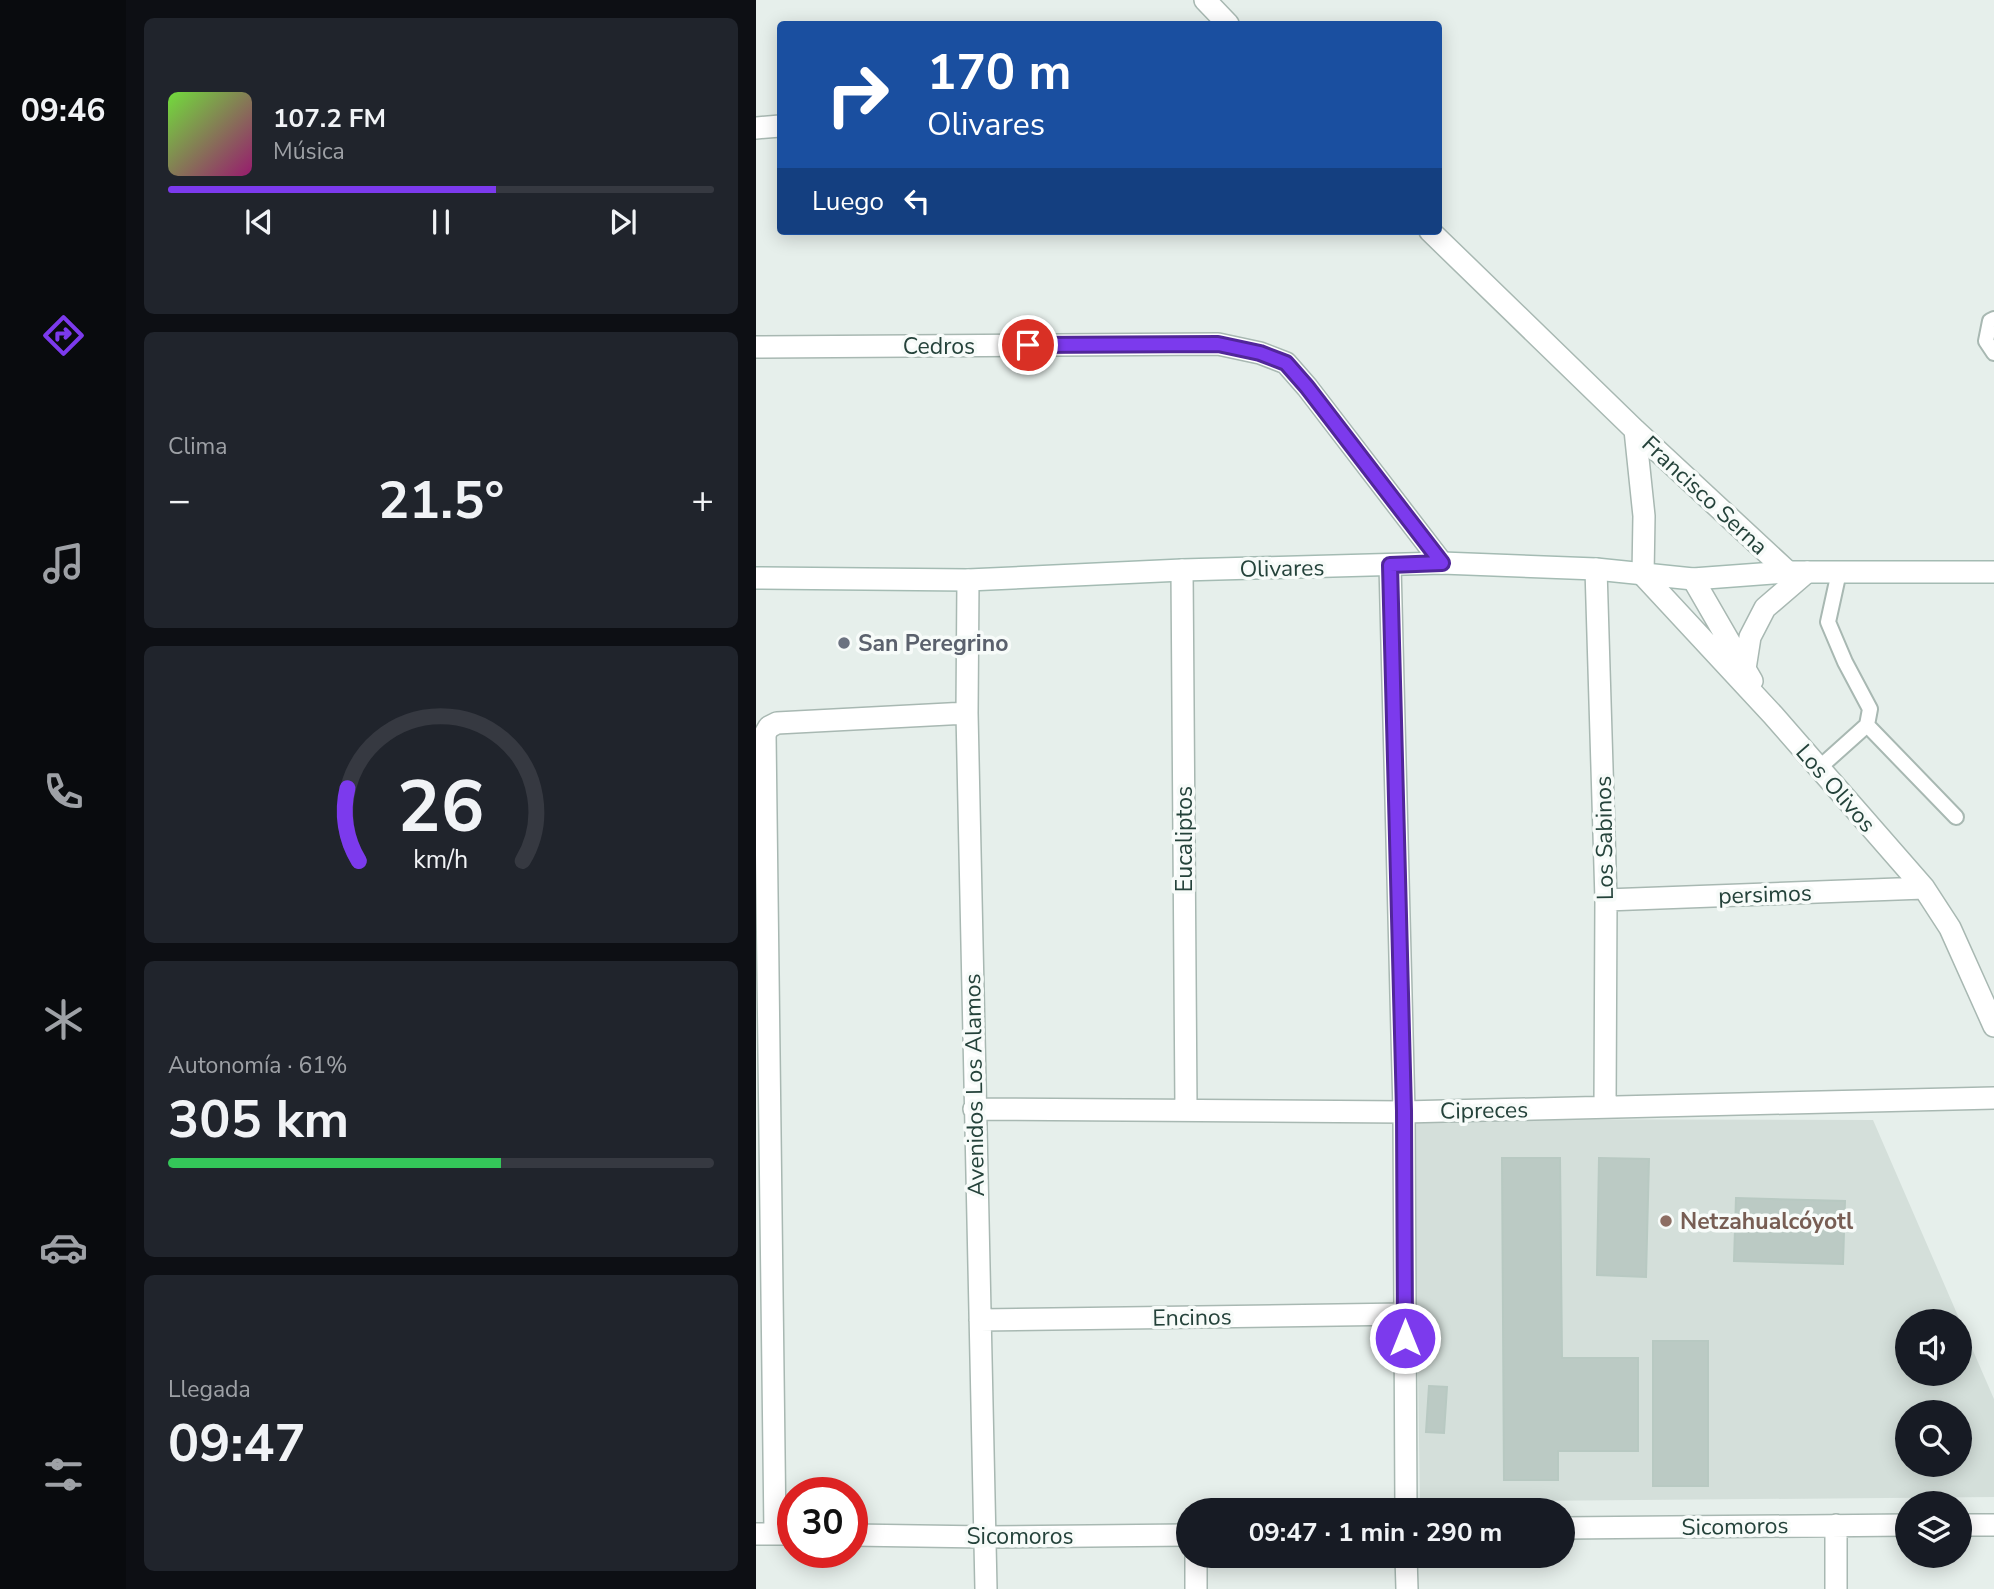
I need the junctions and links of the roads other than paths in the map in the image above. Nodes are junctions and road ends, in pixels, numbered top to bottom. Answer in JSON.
{"nodes":[{"id":1,"x":1205,"y":0,"type":"edge"},
{"id":2,"x":1225,"y":21,"type":"edge"},
{"id":3,"x":777,"y":126,"type":"edge"},
{"id":4,"x":756,"y":128,"type":"edge"},
{"id":5,"x":1434,"y":235,"type":"edge"},
{"id":6,"x":1994,"y":318,"type":"edge"},
{"id":7,"x":756,"y":347,"type":"edge"},
{"id":8,"x":1994,"y":352,"type":"edge"},
{"id":9,"x":1635,"y":430,"type":"junction"},
{"id":10,"x":1442,"y":563,"type":"junction"},
{"id":11,"x":1390,"y":565,"type":"junction"},
{"id":12,"x":1597,"y":569,"type":"junction"},
{"id":13,"x":1182,"y":570,"type":"junction"},
{"id":14,"x":1797,"y":572,"type":"junction"},
{"id":15,"x":1839,"y":572,"type":"junction"},
{"id":16,"x":1994,"y":572,"type":"edge"},
{"id":17,"x":1643,"y":575,"type":"junction"},
{"id":18,"x":756,"y":578,"type":"edge"},
{"id":19,"x":1693,"y":579,"type":"junction"},
{"id":20,"x":968,"y":580,"type":"junction"},
{"id":21,"x":1745,"y":670,"type":"junction"},
{"id":22,"x":967,"y":713,"type":"junction"},
{"id":23,"x":1773,"y":715,"type":"junction"},
{"id":24,"x":1867,"y":725,"type":"junction"},
{"id":25,"x":1819,"y":768,"type":"junction"},
{"id":26,"x":1956,"y":817,"type":"dead end"},
{"id":27,"x":1924,"y":888,"type":"junction"},
{"id":28,"x":1606,"y":900,"type":"junction"},
{"id":29,"x":1994,"y":1026,"type":"edge"},
{"id":30,"x":1994,"y":1098,"type":"edge"},
{"id":31,"x":1605,"y":1107,"type":"junction"},
{"id":32,"x":1186,"y":1109,"type":"junction"},
{"id":33,"x":974,"y":1110,"type":"junction"},
{"id":34,"x":1404,"y":1111,"type":"junction"},
{"id":35,"x":1405,"y":1314,"type":"junction"},
{"id":36,"x":980,"y":1320,"type":"junction"},
{"id":37,"x":1406,"y":1498,"type":"edge"},
{"id":38,"x":1836,"y":1525,"type":"junction"},
{"id":39,"x":1895,"y":1525,"type":"edge"},
{"id":40,"x":1972,"y":1525,"type":"edge"},
{"id":41,"x":1994,"y":1525,"type":"edge"},
{"id":42,"x":1575,"y":1528,"type":"edge"},
{"id":43,"x":775,"y":1534,"type":"edge"},
{"id":44,"x":868,"y":1535,"type":"edge"},
{"id":45,"x":1176,"y":1535,"type":"edge"},
{"id":46,"x":985,"y":1536,"type":"junction"},
{"id":47,"x":1196,"y":1568,"type":"edge"},
{"id":48,"x":1406,"y":1568,"type":"edge"},
{"id":49,"x":986,"y":1589,"type":"edge"},
{"id":50,"x":1196,"y":1589,"type":"edge"},
{"id":51,"x":1407,"y":1589,"type":"edge"},
{"id":52,"x":1836,"y":1589,"type":"edge"}],
"edges":[{"from":1,"to":2,"type":"street"},
{"from":3,"to":4,"type":"street"},
{"from":5,"to":9,"type":"street"},
{"from":6,"to":8,"type":"lane"},
{"from":7,"to":10,"type":"street","name":"Cedros"},
{"from":9,"to":14,"type":"street","name":"Francisco Serna"},
{"from":9,"to":17,"type":"street","name":"Francisco Serna"},
{"from":10,"to":11,"type":"street","name":"Olivares"},
{"from":10,"to":12,"type":"street","name":"Olivares"},
{"from":11,"to":13,"type":"street","name":"Olivares"},
{"from":11,"to":34,"type":"street"},
{"from":12,"to":17,"type":"street","name":"Olivares"},
{"from":12,"to":28,"type":"street","name":"Los Sabinos"},
{"from":13,"to":20,"type":"street","name":"Olivares"},
{"from":13,"to":32,"type":"street","name":"Eucaliptos"},
{"from":14,"to":15,"type":"street","name":"Olivares"},
{"from":14,"to":19,"type":"street","name":"Olivares"},
{"from":14,"to":21,"type":"street"},
{"from":15,"to":16,"type":"street","name":"Olivares"},
{"from":15,"to":24,"type":"lane"},
{"from":17,"to":19,"type":"street","name":"Olivares"},
{"from":17,"to":23,"type":"street","name":"Los Olivos"},
{"from":18,"to":20,"type":"street","name":"Olivares"},
{"from":19,"to":21,"type":"street"},
{"from":20,"to":22,"type":"street","name":"Avenidos Los Alamos"},
{"from":21,"to":23,"type":"street"},
{"from":22,"to":33,"type":"street","name":"Avenidos Los Alamos"},
{"from":22,"to":43,"type":"street"},
{"from":23,"to":25,"type":"street","name":"Los Olivos"},
{"from":24,"to":25,"type":"lane"},
{"from":24,"to":26,"type":"lane"},
{"from":25,"to":27,"type":"street","name":"Los Olivos"},
{"from":27,"to":28,"type":"street","name":"persimos"},
{"from":27,"to":29,"type":"street","name":"Los Olivos"},
{"from":28,"to":31,"type":"street","name":"Los Sabinos"},
{"from":30,"to":31,"type":"street","name":"Cipreces"},
{"from":31,"to":34,"type":"street","name":"Cipreces"},
{"from":32,"to":33,"type":"street","name":"Cipreces"},
{"from":32,"to":34,"type":"street","name":"Cipreces"},
{"from":33,"to":36,"type":"street","name":"Avenidos Los Alamos"},
{"from":34,"to":35,"type":"street"},
{"from":35,"to":36,"type":"street","name":"Encinos"},
{"from":35,"to":37,"type":"street"},
{"from":36,"to":46,"type":"street","name":"Avenidos Los Alamos"},
{"from":38,"to":39,"type":"street","name":"Sicomoros"},
{"from":38,"to":42,"type":"street","name":"Sicomoros"},
{"from":38,"to":52,"type":"street"},
{"from":40,"to":41,"type":"street"},
{"from":44,"to":46,"type":"street","name":"Sicomoros"},
{"from":45,"to":46,"type":"street","name":"Sicomoros"},
{"from":46,"to":49,"type":"street","name":"Avenidos Los Alamos"},
{"from":47,"to":50,"type":"street"},
{"from":48,"to":51,"type":"street"}]}
